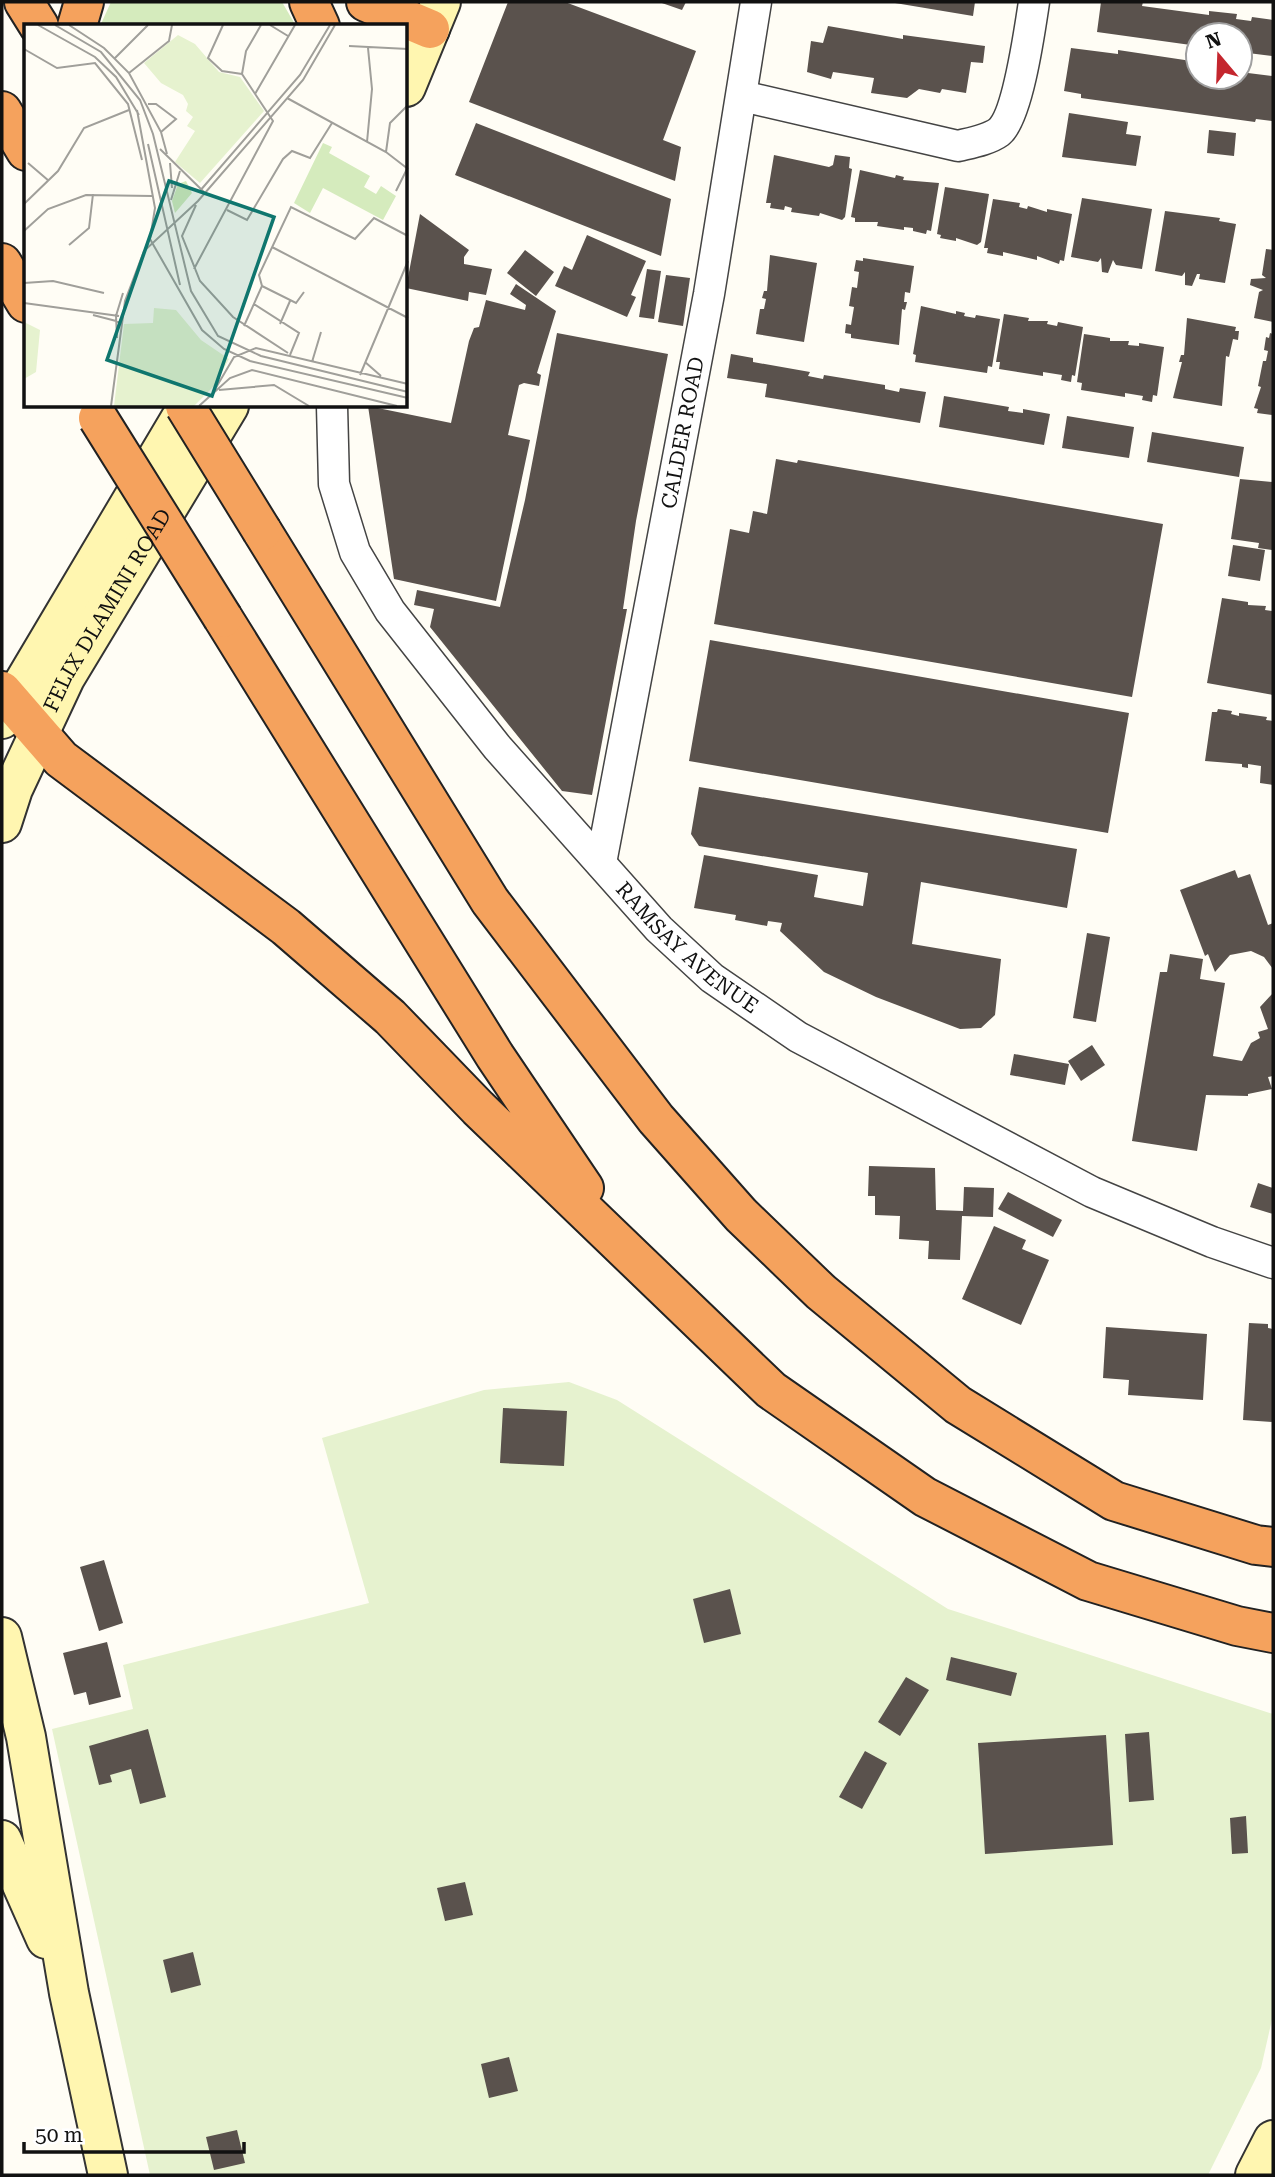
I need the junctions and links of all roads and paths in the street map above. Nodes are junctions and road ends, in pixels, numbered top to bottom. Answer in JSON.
{"nodes":[{"id":1,"x":24,"y":2,"type":"edge"},
{"id":2,"x":84,"y":2,"type":"edge"},
{"id":3,"x":309,"y":2,"type":"edge"},
{"id":4,"x":367,"y":2,"type":"edge"},
{"id":5,"x":756,"y":2,"type":"edge"},
{"id":6,"x":1034,"y":2,"type":"edge"},
{"id":7,"x":436,"y":15,"type":"edge"},
{"id":8,"x":38,"y":24,"type":"edge"},
{"id":9,"x":78,"y":24,"type":"edge"},
{"id":10,"x":319,"y":24,"type":"edge"},
{"id":11,"x":359,"y":24,"type":"edge"},
{"id":12,"x":408,"y":82,"type":"edge"},
{"id":13,"x":742,"y":96,"type":"junction"},
{"id":14,"x":2,"y":111,"type":"edge"},
{"id":15,"x":24,"y":148,"type":"edge"},
{"id":16,"x":2,"y":263,"type":"edge"},
{"id":17,"x":24,"y":300,"type":"edge"},
{"id":18,"x":185,"y":408,"type":"edge"},
{"id":19,"x":187,"y":408,"type":"edge"},
{"id":20,"x":228,"y":408,"type":"edge"},
{"id":21,"x":332,"y":408,"type":"edge"},
{"id":22,"x":94,"y":412,"type":"edge"},
{"id":23,"x":4,"y":704,"type":"edge"},
{"id":24,"x":40,"y":737,"type":"junction"},
{"id":25,"x":2,"y":823,"type":"edge"},
{"id":26,"x":601,"y":863,"type":"junction"},
{"id":27,"x":625,"y":1248,"type":"junction"},
{"id":28,"x":1273,"y":1263,"type":"edge"},
{"id":29,"x":1273,"y":1547,"type":"edge"},
{"id":30,"x":1273,"y":1633,"type":"edge"},
{"id":31,"x":3,"y":1646,"type":"edge"},
{"id":32,"x":11,"y":1713,"type":"edge"},
{"id":33,"x":2,"y":1840,"type":"edge"},
{"id":34,"x":2,"y":1885,"type":"edge"},
{"id":35,"x":37,"y":1920,"type":"junction"},
{"id":36,"x":69,"y":1993,"type":"junction"},
{"id":37,"x":1273,"y":2140,"type":"edge"},
{"id":38,"x":108,"y":2175,"type":"edge"},
{"id":39,"x":1255,"y":2175,"type":"edge"}],
"edges":[{"from":1,"to":8,"type":"highway"},
{"from":2,"to":9,"type":"highway"},
{"from":3,"to":10,"type":"highway"},
{"from":4,"to":7,"type":"highway"},
{"from":4,"to":11,"type":"main road"},
{"from":5,"to":13,"type":"street","name":"CALDER ROAD"},
{"from":6,"to":13,"type":"street"},
{"from":7,"to":12,"type":"main road"},
{"from":13,"to":26,"type":"street","name":"CALDER ROAD"},
{"from":14,"to":15,"type":"highway"},
{"from":16,"to":17,"type":"highway"},
{"from":18,"to":23,"type":"main road","name":"FELIX DLAMINI ROAD"},
{"from":19,"to":29,"type":"highway","bridge":true},
{"from":20,"to":24,"type":"main road","name":"FELIX DLAMINI ROAD"},
{"from":21,"to":26,"type":"street","name":"RAMSAY AVENUE"},
{"from":22,"to":27,"type":"highway","bridge":true},
{"from":23,"to":24,"type":"highway"},
{"from":24,"to":25,"type":"main road","name":"FELIX DLAMINI ROAD"},
{"from":24,"to":27,"type":"highway"},
{"from":26,"to":28,"type":"street","name":"RAMSAY AVENUE"},
{"from":27,"to":30,"type":"highway"},
{"from":31,"to":32,"type":"main road"},
{"from":32,"to":36,"type":"main road"},
{"from":33,"to":35,"type":"main road"},
{"from":34,"to":35,"type":"main road"},
{"from":35,"to":36,"type":"main road"},
{"from":36,"to":38,"type":"main road"},
{"from":37,"to":39,"type":"main road"}]}
